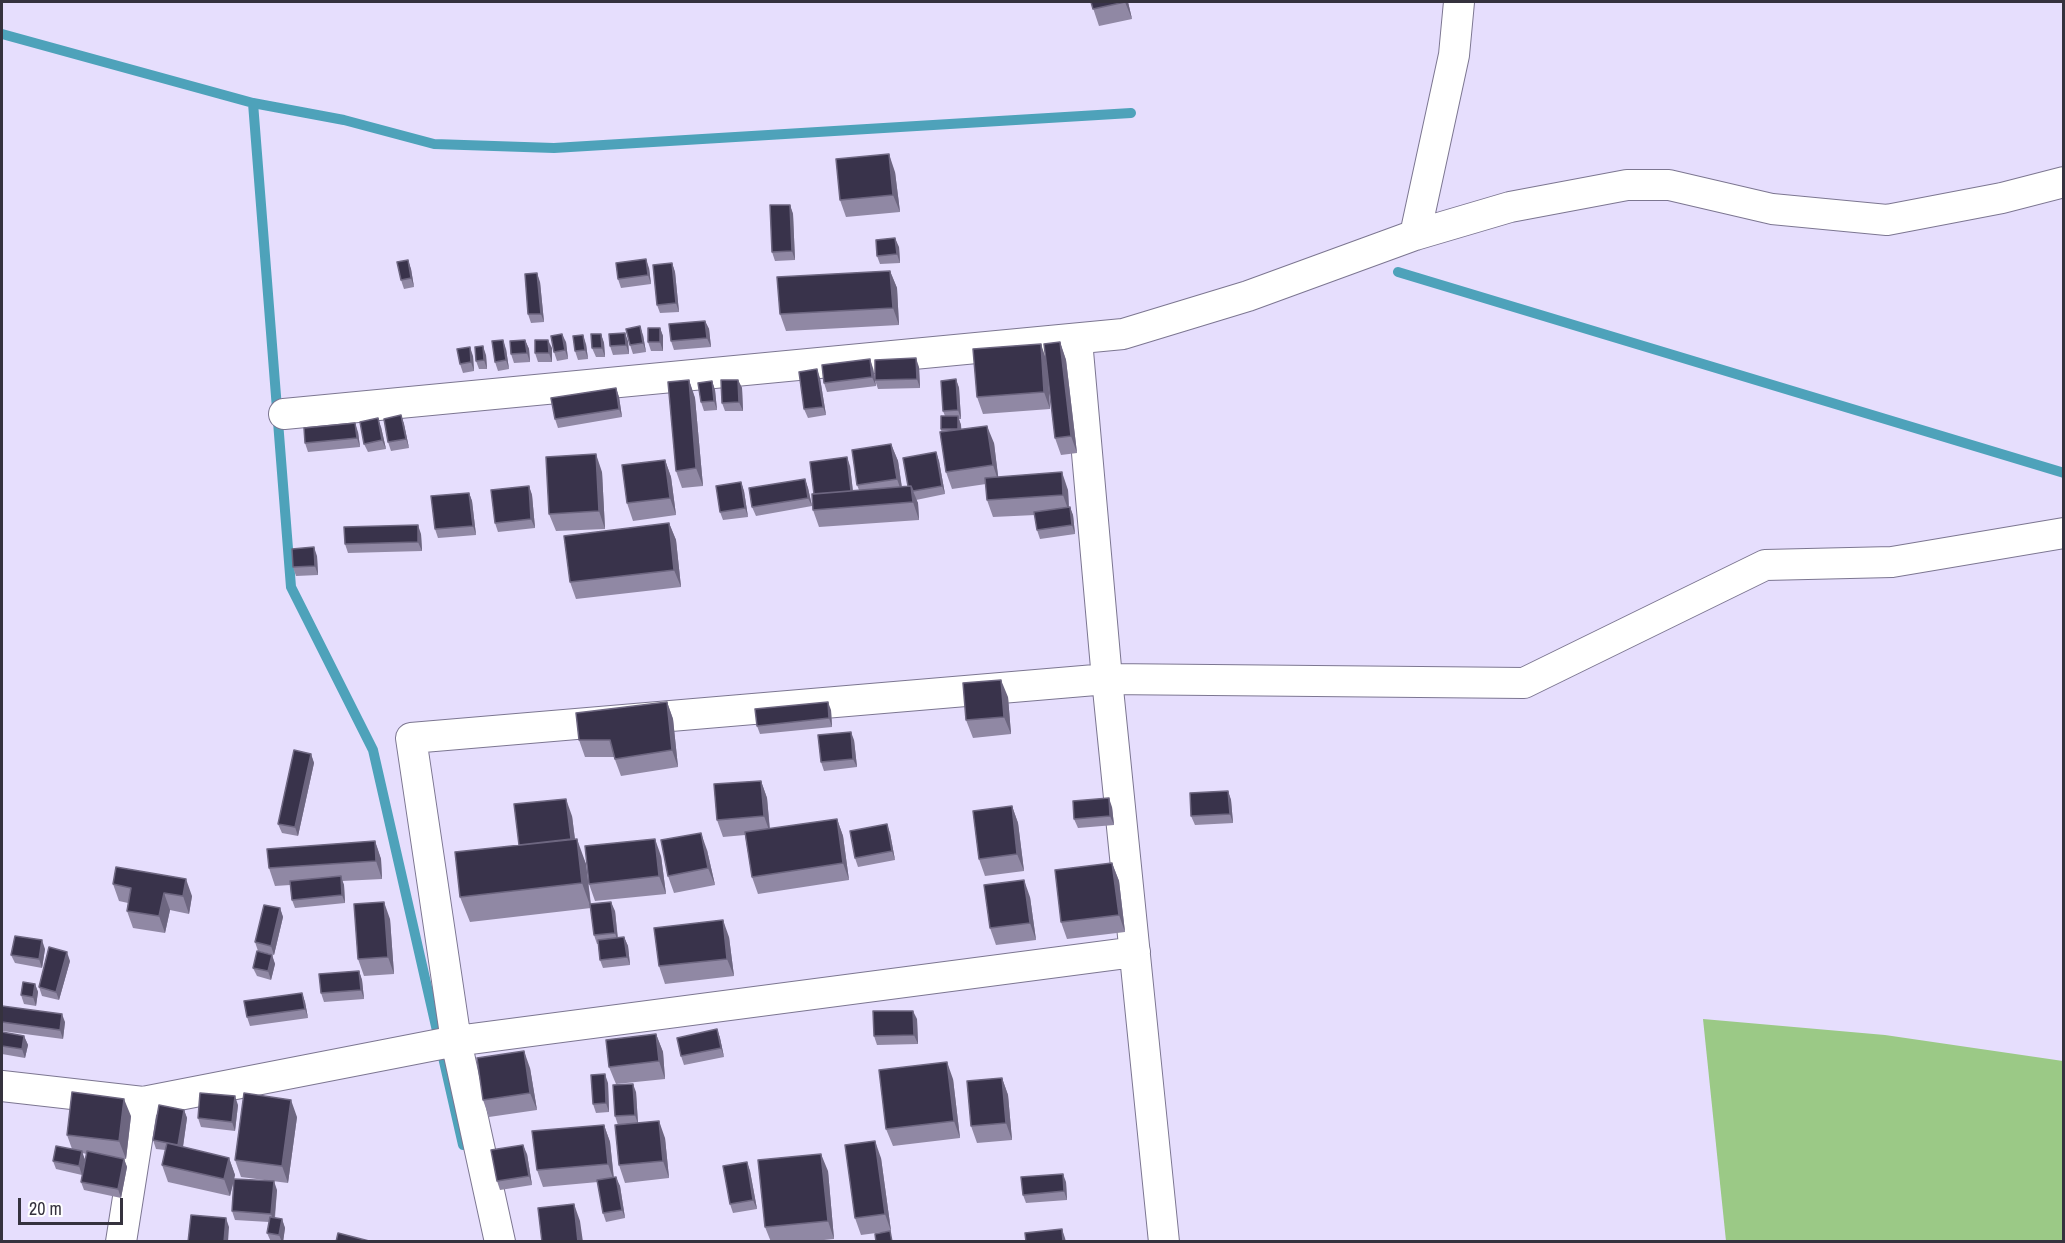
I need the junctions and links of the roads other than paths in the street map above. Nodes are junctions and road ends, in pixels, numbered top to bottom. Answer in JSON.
{"nodes":[{"id":1,"x":1459,"y":2,"type":"edge"},
{"id":2,"x":2064,"y":182,"type":"edge"},
{"id":3,"x":1415,"y":234,"type":"junction"},
{"id":4,"x":1077,"y":340,"type":"junction"},
{"id":5,"x":284,"y":414,"type":"dead end"},
{"id":6,"x":2064,"y":533,"type":"edge"},
{"id":7,"x":1107,"y":679,"type":"junction"},
{"id":8,"x":1135,"y":952,"type":"junction"},
{"id":9,"x":456,"y":1041,"type":"junction"},
{"id":10,"x":2,"y":1086,"type":"edge"},
{"id":11,"x":144,"y":1102,"type":"junction"},
{"id":12,"x":121,"y":1242,"type":"edge"},
{"id":13,"x":500,"y":1242,"type":"edge"},
{"id":14,"x":1164,"y":1242,"type":"edge"}],
"edges":[{"from":1,"to":3,"type":"street"},
{"from":2,"to":3,"type":"street"},
{"from":3,"to":4,"type":"street"},
{"from":4,"to":5,"type":"street"},
{"from":4,"to":7,"type":"street"},
{"from":6,"to":7,"type":"street"},
{"from":7,"to":8,"type":"street"},
{"from":7,"to":9,"type":"street"},
{"from":8,"to":9,"type":"street"},
{"from":8,"to":14,"type":"street"},
{"from":9,"to":11,"type":"street"},
{"from":9,"to":13,"type":"street"},
{"from":10,"to":11,"type":"street"},
{"from":11,"to":12,"type":"street"}]}
